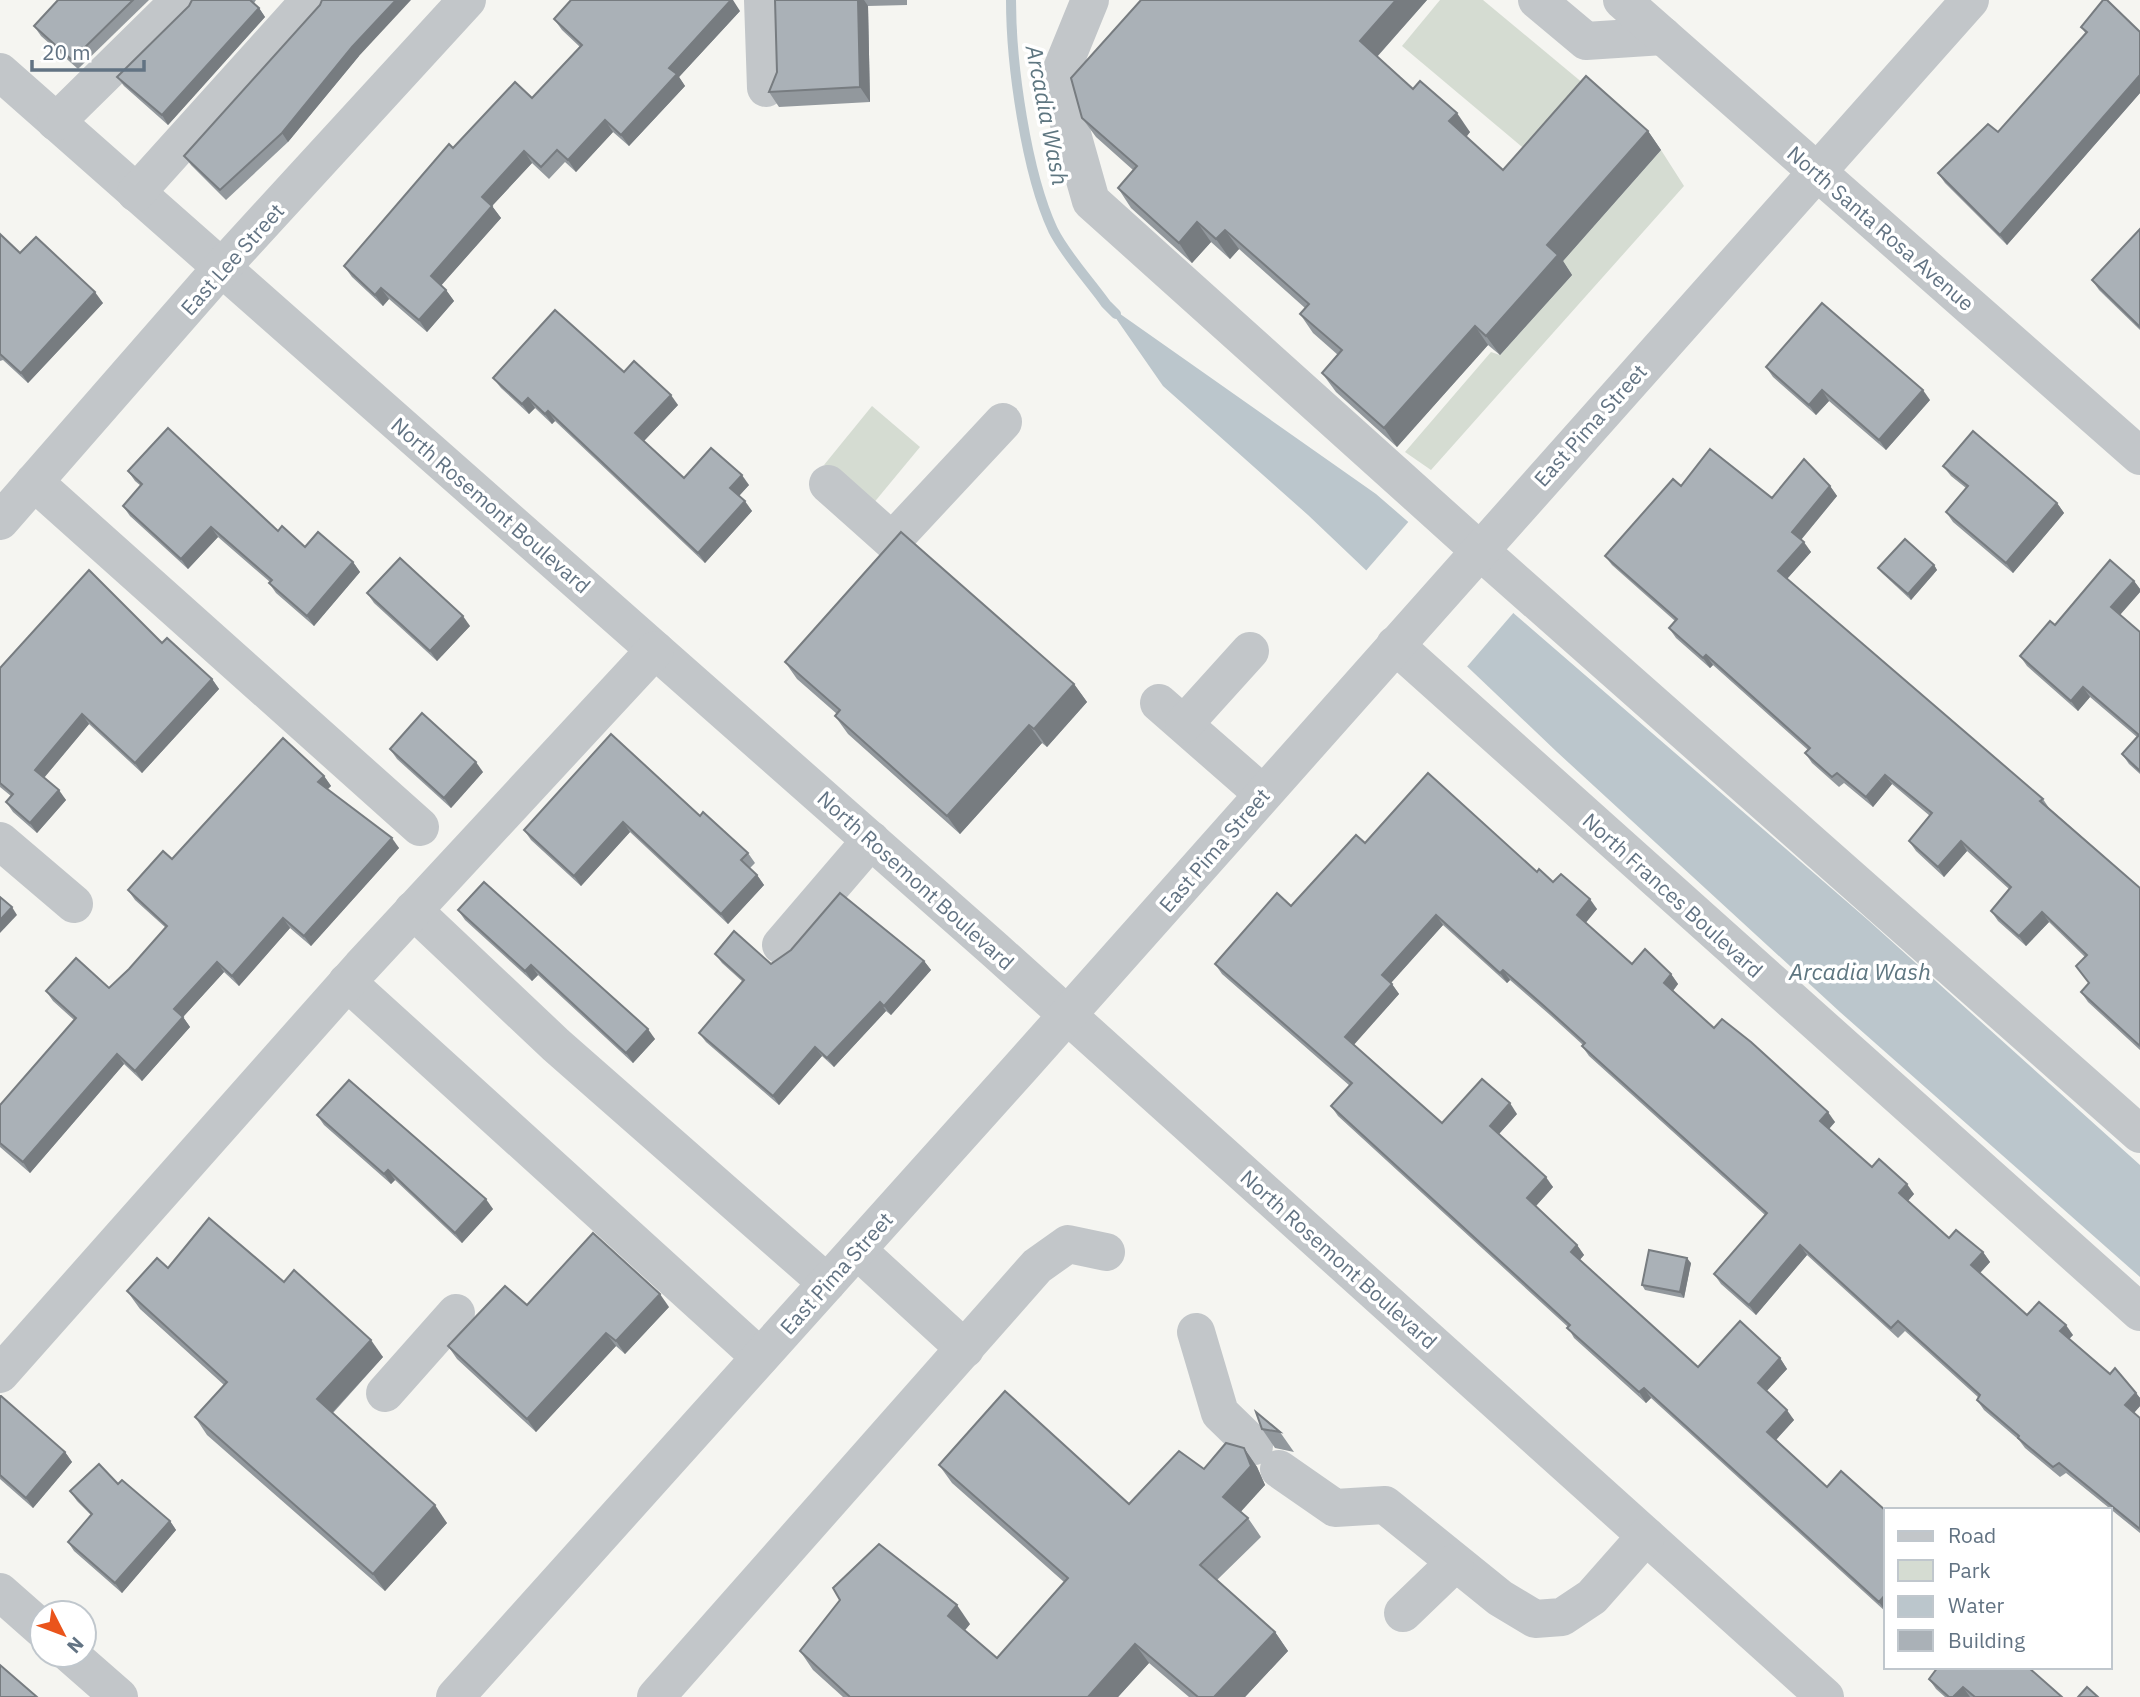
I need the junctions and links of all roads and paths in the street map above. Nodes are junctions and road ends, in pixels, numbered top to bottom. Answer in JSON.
{"nodes":[{"id":1,"x":180,"y":0,"type":"edge"},
{"id":2,"x":310,"y":0,"type":"edge"},
{"id":3,"x":467,"y":0,"type":"edge"},
{"id":4,"x":763,"y":0,"type":"edge"},
{"id":5,"x":1090,"y":0,"type":"edge"},
{"id":6,"x":1537,"y":0,"type":"edge"},
{"id":7,"x":1622,"y":0,"type":"edge"},
{"id":8,"x":1970,"y":0,"type":"edge"},
{"id":9,"x":1663,"y":36,"type":"junction"},
{"id":10,"x":0,"y":72,"type":"edge"},
{"id":11,"x":766,"y":88,"type":"dead end"},
{"id":12,"x":56,"y":121,"type":"junction"},
{"id":13,"x":1817,"y":172,"type":"junction"},
{"id":14,"x":136,"y":193,"type":"junction"},
{"id":15,"x":222,"y":268,"type":"junction"},
{"id":16,"x":1003,"y":422,"type":"dead end"},
{"id":17,"x":2140,"y":456,"type":"edge"},
{"id":18,"x":34,"y":482,"type":"junction"},
{"id":19,"x":828,"y":484,"type":"dead end"},
{"id":20,"x":0,"y":521,"type":"edge"},
{"id":21,"x":1470,"y":559,"type":"junction"},
{"id":22,"x":1398,"y":641,"type":"junction"},
{"id":23,"x":655,"y":650,"type":"junction"},
{"id":24,"x":1250,"y":651,"type":"dead end"},
{"id":25,"x":1263,"y":794,"type":"junction"},
{"id":26,"x":420,"y":827,"type":"dead end"},
{"id":27,"x":0,"y":841,"type":"edge"},
{"id":28,"x":871,"y":841,"type":"junction"},
{"id":29,"x":74,"y":904,"type":"dead end"},
{"id":30,"x":413,"y":910,"type":"junction"},
{"id":31,"x":780,"y":945,"type":"dead end"},
{"id":32,"x":347,"y":982,"type":"junction"},
{"id":33,"x":1068,"y":1014,"type":"junction"},
{"id":34,"x":2140,"y":1134,"type":"edge"},
{"id":35,"x":857,"y":1250,"type":"junction"},
{"id":36,"x":1106,"y":1252,"type":"dead end"},
{"id":37,"x":827,"y":1283,"type":"junction"},
{"id":38,"x":2140,"y":1312,"type":"edge"},
{"id":39,"x":456,"y":1313,"type":"dead end"},
{"id":40,"x":1196,"y":1332,"type":"dead end"},
{"id":41,"x":965,"y":1349,"type":"junction"},
{"id":42,"x":760,"y":1357,"type":"junction"},
{"id":43,"x":0,"y":1374,"type":"edge"},
{"id":44,"x":385,"y":1393,"type":"dead end"},
{"id":45,"x":1646,"y":1536,"type":"junction"},
{"id":46,"x":1455,"y":1563,"type":"junction"},
{"id":47,"x":0,"y":1592,"type":"edge"},
{"id":48,"x":1403,"y":1613,"type":"dead end"},
{"id":49,"x":28,"y":1617,"type":"edge"},
{"id":50,"x":87,"y":1669,"type":"edge"},
{"id":51,"x":119,"y":1697,"type":"edge"},
{"id":52,"x":455,"y":1697,"type":"edge"},
{"id":53,"x":656,"y":1697,"type":"edge"},
{"id":54,"x":1825,"y":1697,"type":"edge"}],
"edges":[{"from":1,"to":12,"type":"street"},
{"from":2,"to":14,"type":"street"},
{"from":3,"to":15,"type":"street","name":"East Lee Street"},
{"from":4,"to":11,"type":"street"},
{"from":5,"to":21,"type":"street"},
{"from":6,"to":9,"type":"street"},
{"from":7,"to":9,"type":"street","name":"North Santa Rosa Avenue"},
{"from":8,"to":13,"type":"street","name":"East Pima Street"},
{"from":9,"to":13,"type":"street","name":"North Santa Rosa Avenue"},
{"from":10,"to":12,"type":"street","name":"North Rosemont Boulevard"},
{"from":12,"to":14,"type":"street","name":"North Rosemont Boulevard"},
{"from":13,"to":17,"type":"street","name":"North Santa Rosa Avenue"},
{"from":13,"to":21,"type":"street","name":"East Pima Street"},
{"from":14,"to":15,"type":"street","name":"North Rosemont Boulevard"},
{"from":15,"to":18,"type":"street","name":"East Lee Street"},
{"from":15,"to":23,"type":"street","name":"North Rosemont Boulevard"},
{"from":16,"to":19,"type":"street"},
{"from":18,"to":20,"type":"street","name":"East Lee Street"},
{"from":18,"to":26,"type":"street"},
{"from":21,"to":22,"type":"street","name":"East Pima Street"},
{"from":21,"to":34,"type":"street"},
{"from":22,"to":25,"type":"street","name":"East Pima Street"},
{"from":22,"to":38,"type":"street","name":"North Frances Boulevard"},
{"from":23,"to":28,"type":"street","name":"North Rosemont Boulevard"},
{"from":23,"to":30,"type":"street"},
{"from":24,"to":25,"type":"street"},
{"from":25,"to":33,"type":"street","name":"East Pima Street"},
{"from":27,"to":29,"type":"street"},
{"from":28,"to":31,"type":"street"},
{"from":28,"to":33,"type":"street","name":"North Rosemont Boulevard"},
{"from":30,"to":32,"type":"street"},
{"from":30,"to":37,"type":"street"},
{"from":32,"to":42,"type":"street"},
{"from":32,"to":43,"type":"street"},
{"from":33,"to":35,"type":"street","name":"East Pima Street"},
{"from":33,"to":45,"type":"street","name":"North Rosemont Boulevard"},
{"from":35,"to":37,"type":"street","name":"East Pima Street"},
{"from":35,"to":41,"type":"street"},
{"from":36,"to":41,"type":"street"},
{"from":37,"to":42,"type":"street","name":"East Pima Street"},
{"from":39,"to":44,"type":"street"},
{"from":40,"to":46,"type":"street"},
{"from":41,"to":53,"type":"street"},
{"from":42,"to":52,"type":"street","name":"East Pima Street"},
{"from":45,"to":46,"type":"street"},
{"from":45,"to":54,"type":"street","name":"North Rosemont Boulevard"},
{"from":46,"to":48,"type":"street"},
{"from":47,"to":49,"type":"street"},
{"from":50,"to":51,"type":"street"}]}
